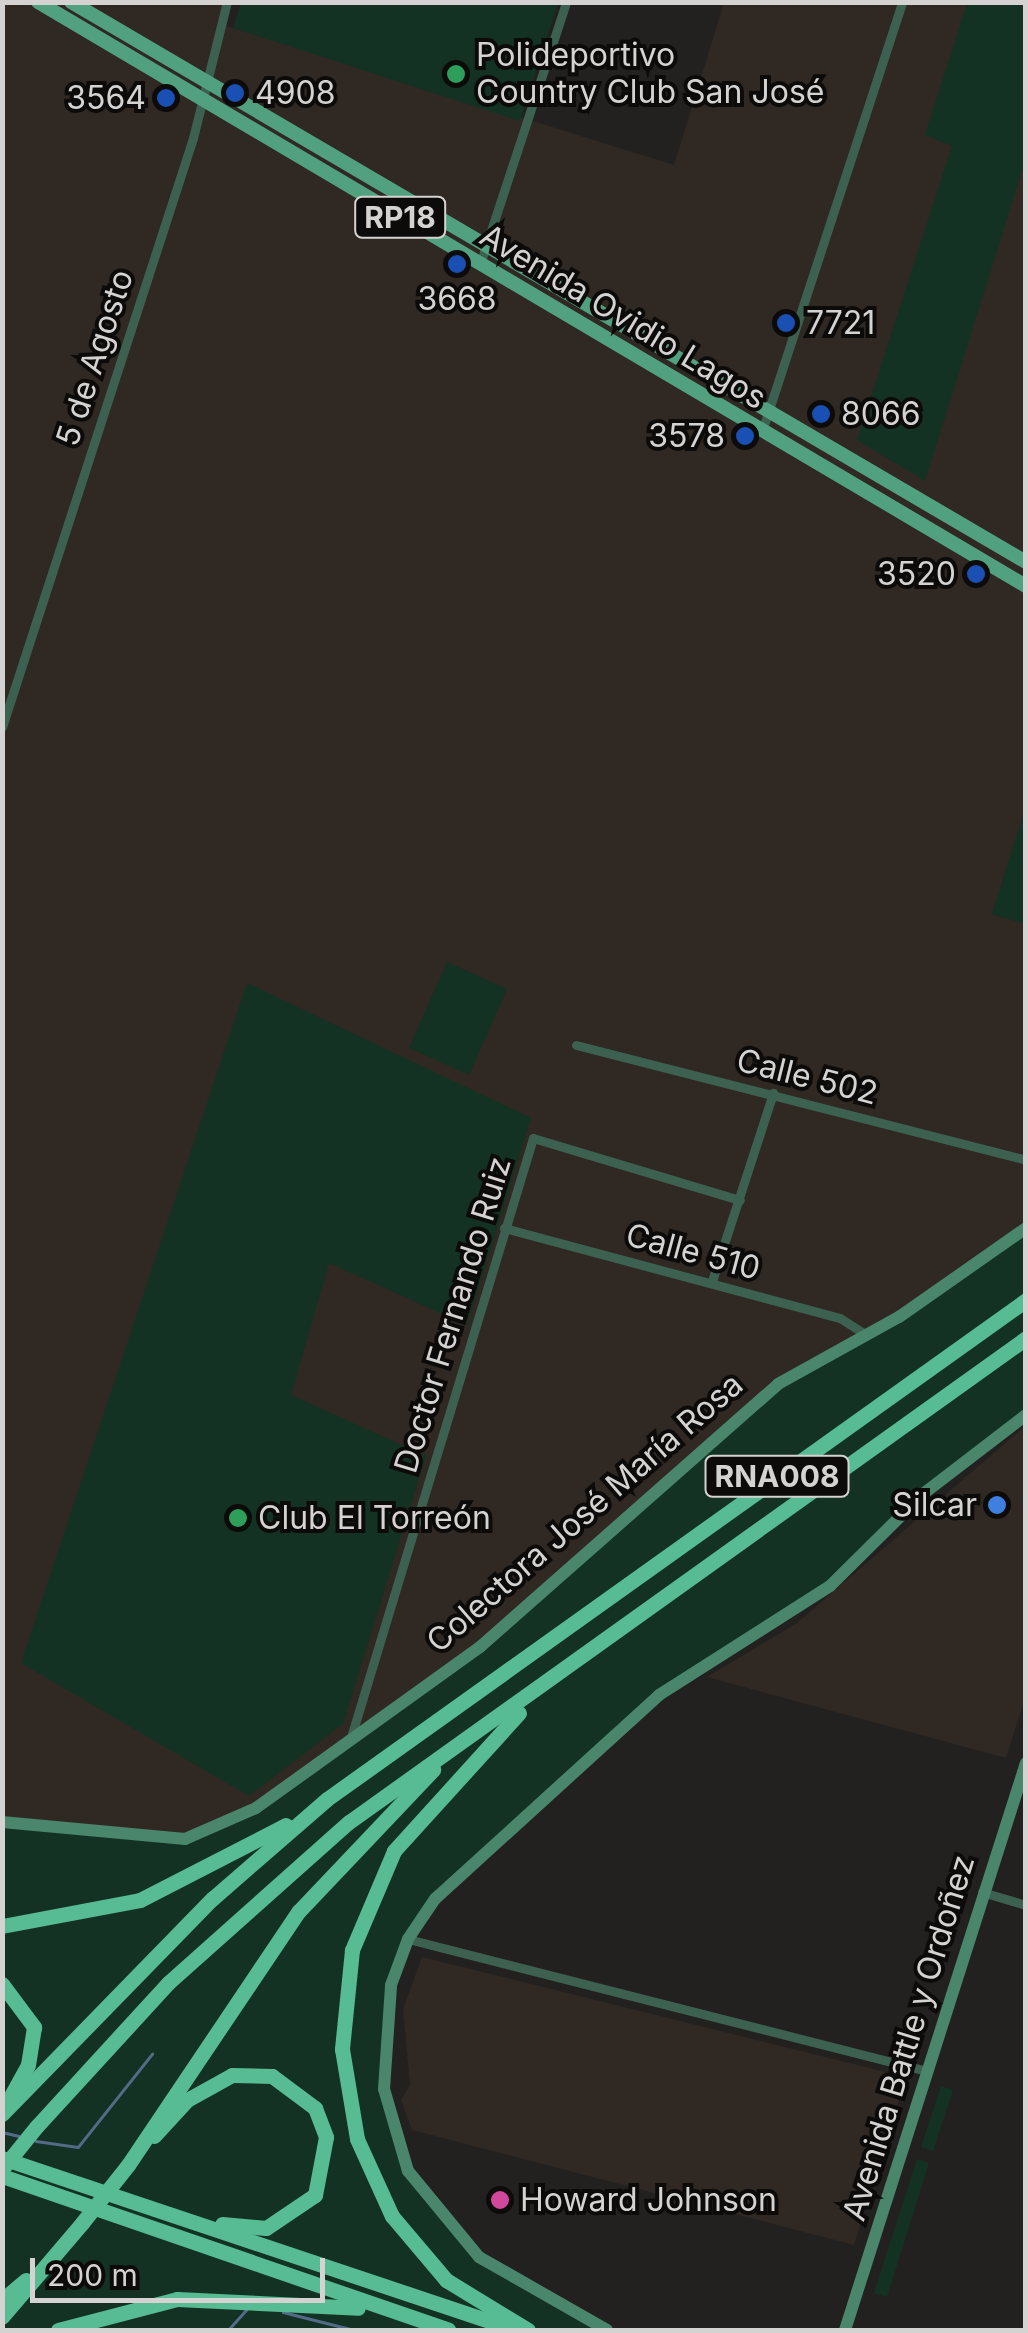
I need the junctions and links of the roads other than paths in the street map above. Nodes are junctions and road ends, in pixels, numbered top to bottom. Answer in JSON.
{"nodes":[{"id":1,"x":38,"y":2,"type":"edge"},
{"id":2,"x":71,"y":2,"type":"edge"},
{"id":3,"x":227,"y":2,"type":"edge"},
{"id":4,"x":566,"y":2,"type":"edge"},
{"id":5,"x":902,"y":2,"type":"edge"},
{"id":6,"x":203,"y":80,"type":"junction"},
{"id":7,"x":201,"y":98,"type":"junction"},
{"id":8,"x":487,"y":246,"type":"junction"},
{"id":9,"x":480,"y":264,"type":"junction"},
{"id":10,"x":769,"y":411,"type":"junction"},
{"id":11,"x":762,"y":431,"type":"junction"},
{"id":12,"x":1026,"y":562,"type":"edge"},
{"id":13,"x":1026,"y":586,"type":"edge"},
{"id":14,"x":2,"y":727,"type":"edge"},
{"id":15,"x":576,"y":1045,"type":"dead end"},
{"id":16,"x":773,"y":1093,"type":"junction"},
{"id":17,"x":1026,"y":1160,"type":"edge"},
{"id":18,"x":740,"y":1200,"type":"junction"},
{"id":19,"x":504,"y":1228,"type":"junction"},
{"id":20,"x":1026,"y":1228,"type":"edge"},
{"id":21,"x":712,"y":1282,"type":"junction"},
{"id":22,"x":1026,"y":1300,"type":"edge"},
{"id":23,"x":865,"y":1334,"type":"junction"},
{"id":24,"x":1026,"y":1338,"type":"edge"},
{"id":25,"x":1026,"y":1415,"type":"edge"},
{"id":26,"x":541,"y":1690,"type":"junction"},
{"id":27,"x":352,"y":1736,"type":"junction"},
{"id":28,"x":453,"y":1751,"type":"junction"},
{"id":29,"x":1026,"y":1763,"type":"edge"},
{"id":30,"x":328,"y":1799,"type":"junction"},
{"id":31,"x":2,"y":1822,"type":"edge"},
{"id":32,"x":982,"y":1892,"type":"junction"},
{"id":33,"x":1026,"y":1905,"type":"edge"},
{"id":34,"x":2,"y":1926,"type":"edge"},
{"id":35,"x":408,"y":1939,"type":"junction"},
{"id":36,"x":2,"y":1984,"type":"edge"},
{"id":37,"x":928,"y":2072,"type":"junction"},
{"id":38,"x":2,"y":2113,"type":"edge"},
{"id":39,"x":2,"y":2158,"type":"edge"},
{"id":40,"x":128,"y":2165,"type":"junction"},
{"id":41,"x":2,"y":2172,"type":"edge"},
{"id":42,"x":174,"y":2216,"type":"junction"},
{"id":43,"x":82,"y":2223,"type":"junction"},
{"id":44,"x":2,"y":2300,"type":"edge"},
{"id":45,"x":2,"y":2318,"type":"edge"},
{"id":46,"x":425,"y":2323,"type":"junction"},
{"id":47,"x":58,"y":2330,"type":"edge"},
{"id":48,"x":448,"y":2330,"type":"edge"},
{"id":49,"x":518,"y":2330,"type":"edge"},
{"id":50,"x":528,"y":2330,"type":"edge"},
{"id":51,"x":607,"y":2330,"type":"edge"},
{"id":52,"x":845,"y":2330,"type":"edge"}],
"edges":[{"from":1,"to":7,"type":"main road","name":"Avenida Ovidio Lagos","number":"RP18"},
{"from":2,"to":6,"type":"main road","name":"Avenida Ovidio Lagos","number":"RP18"},
{"from":3,"to":6,"type":"street","name":"5 de Agosto"},
{"from":4,"to":8,"type":"street"},
{"from":5,"to":10,"type":"street"},
{"from":6,"to":7,"type":"street","name":"5 de Agosto"},
{"from":6,"to":8,"type":"main road","name":"Avenida Ovidio Lagos","number":"RP18"},
{"from":7,"to":9,"type":"main road","name":"Avenida Ovidio Lagos","number":"RP18"},
{"from":7,"to":14,"type":"street","name":"5 de Agosto"},
{"from":8,"to":9,"type":"street"},
{"from":8,"to":10,"type":"main road","name":"Avenida Ovidio Lagos","number":"RP18"},
{"from":9,"to":11,"type":"main road","name":"Avenida Ovidio Lagos","number":"RP18"},
{"from":10,"to":11,"type":"street"},
{"from":10,"to":12,"type":"main road","name":"Avenida Ovidio Lagos","number":"RP18"},
{"from":11,"to":13,"type":"main road","name":"Avenida Ovidio Lagos","number":"RP18"},
{"from":15,"to":16,"type":"street","name":"Calle 502"},
{"from":16,"to":17,"type":"street","name":"Calle 502"},
{"from":16,"to":18,"type":"street"},
{"from":18,"to":19,"type":"street","name":"Doctor Fernando Ruiz"},
{"from":18,"to":21,"type":"street"},
{"from":19,"to":21,"type":"street","name":"Calle 510"},
{"from":19,"to":27,"type":"street","name":"Doctor Fernando Ruiz"},
{"from":20,"to":23,"type":"main road","name":"Colectora José María Rosa"},
{"from":21,"to":23,"type":"street","name":"Calle 510"},
{"from":22,"to":30,"type":"highway","number":"RNA008"},
{"from":23,"to":27,"type":"main road","name":"Colectora José María Rosa"},
{"from":24,"to":26,"type":"highway","number":"RNA008"},
{"from":25,"to":35,"type":"main road"},
{"from":26,"to":28,"type":"highway","number":"RNA008"},
{"from":26,"to":50,"type":"highway"},
{"from":27,"to":31,"type":"main road","name":"Colectora José María Rosa"},
{"from":28,"to":40,"type":"highway"},
{"from":28,"to":41,"type":"highway","number":"RNA008","bridge":true},
{"from":29,"to":32,"type":"main road","name":"Avenida Battle y Ordoñez"},
{"from":30,"to":34,"type":"highway"},
{"from":30,"to":38,"type":"highway","number":"RNA008"},
{"from":32,"to":33,"type":"street"},
{"from":32,"to":37,"type":"main road","name":"Avenida Battle y Ordoñez"},
{"from":35,"to":37,"type":"street"},
{"from":35,"to":51,"type":"main road"},
{"from":36,"to":38,"type":"highway"},
{"from":37,"to":52,"type":"main road","name":"Avenida Battle y Ordoñez"},
{"from":39,"to":42,"type":"highway"},
{"from":40,"to":42,"type":"highway"},
{"from":40,"to":43,"type":"highway","bridge":true},
{"from":41,"to":46,"type":"highway"},
{"from":42,"to":49,"type":"highway"},
{"from":43,"to":44,"type":"highway"},
{"from":43,"to":45,"type":"highway"},
{"from":46,"to":47,"type":"highway"},
{"from":46,"to":48,"type":"highway"}]}
